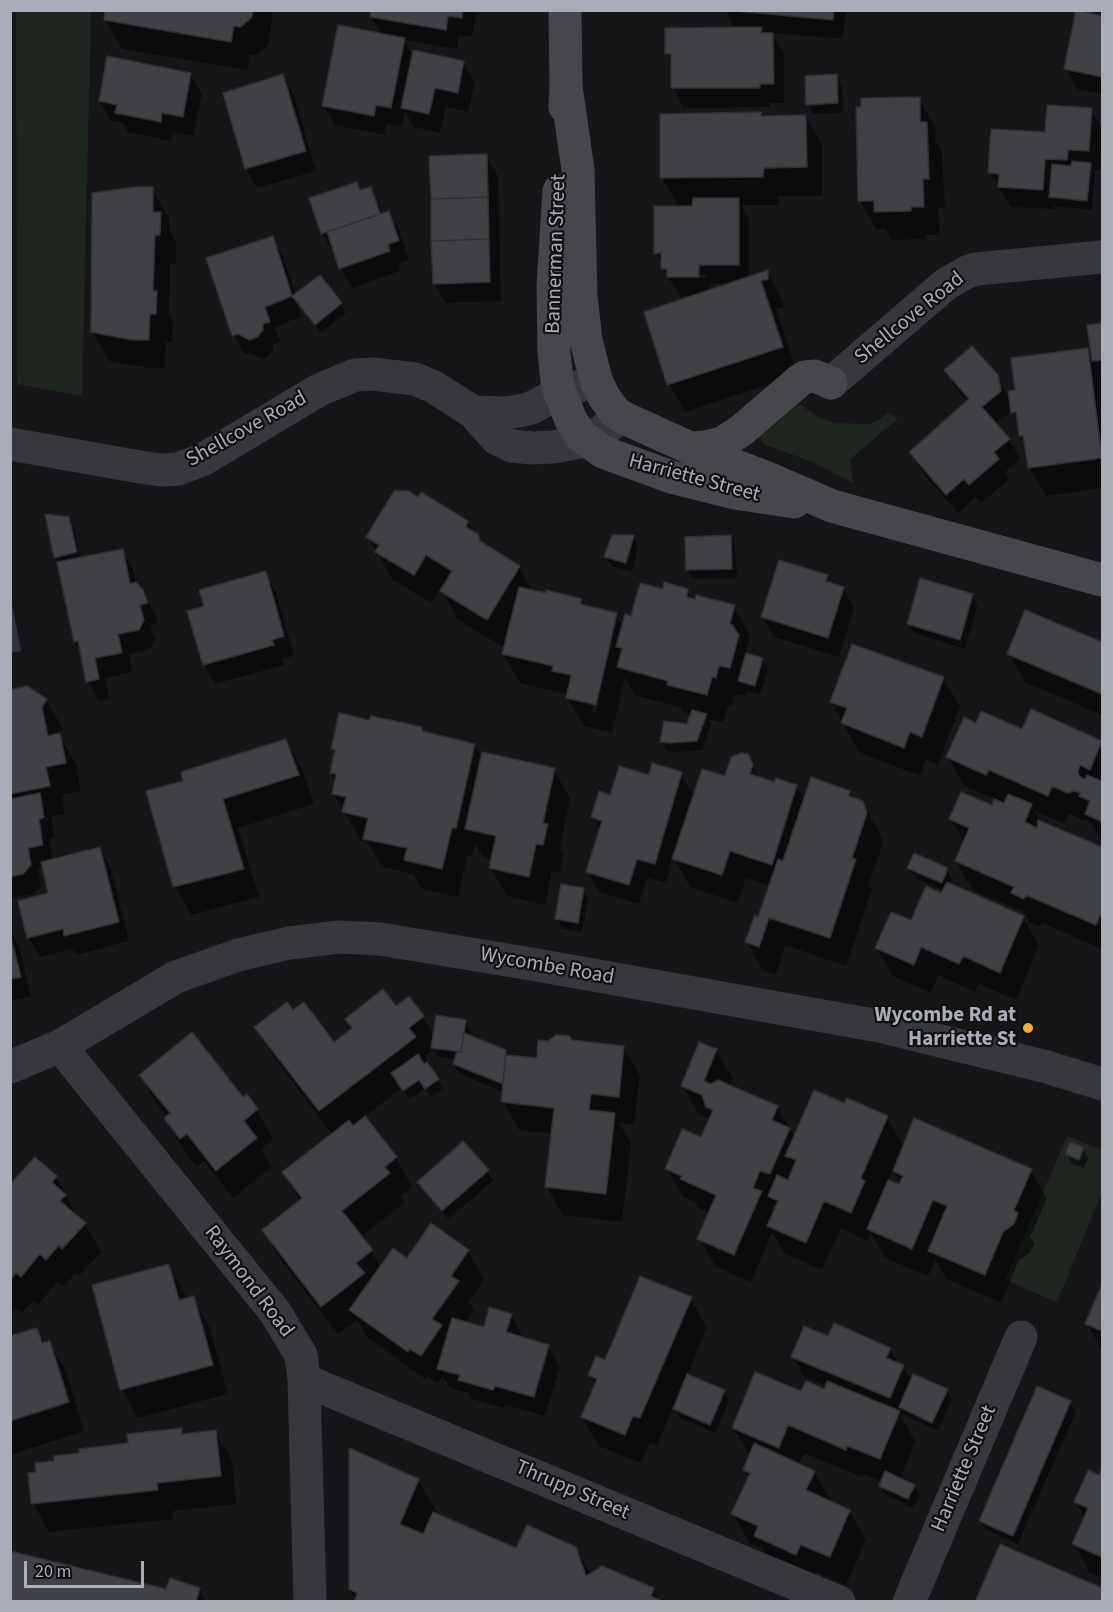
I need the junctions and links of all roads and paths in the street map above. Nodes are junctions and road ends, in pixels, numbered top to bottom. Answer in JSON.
{"nodes":[{"id":1,"x":565,"y":10,"type":"edge"},
{"id":2,"x":566,"y":86,"type":"junction"},
{"id":3,"x":1102,"y":257,"type":"edge"},
{"id":4,"x":831,"y":383,"type":"joint"},
{"id":5,"x":609,"y":401,"type":"junction"},
{"id":6,"x":473,"y":412,"type":"junction"},
{"id":7,"x":573,"y":418,"type":"junction"},
{"id":8,"x":10,"y":444,"type":"edge"},
{"id":9,"x":692,"y":448,"type":"junction"},
{"id":10,"x":832,"y":506,"type":"junction"},
{"id":11,"x":1102,"y":580,"type":"edge"},
{"id":12,"x":60,"y":1046,"type":"junction"},
{"id":13,"x":10,"y":1067,"type":"edge"},
{"id":14,"x":1102,"y":1084,"type":"edge"},
{"id":15,"x":1021,"y":1336,"type":"dead end"},
{"id":16,"x":304,"y":1380,"type":"junction"},
{"id":17,"x":310,"y":1602,"type":"edge"},
{"id":18,"x":839,"y":1602,"type":"edge"},
{"id":19,"x":909,"y":1602,"type":"edge"}],
"edges":[{"from":1,"to":2,"type":"main road","name":"Bannerman Street"},
{"from":2,"to":5,"type":"main road","name":"Bannerman Street"},
{"from":2,"to":7,"type":"main road","name":"Bannerman Street"},
{"from":3,"to":4,"type":"street","name":"Shellcove Road"},
{"from":4,"to":9,"type":"main road"},
{"from":5,"to":7,"type":"street"},
{"from":5,"to":7,"type":"street"},
{"from":5,"to":9,"type":"main road","name":"Harriette Street"},
{"from":6,"to":7,"type":"street"},
{"from":6,"to":7,"type":"street"},
{"from":6,"to":8,"type":"street","name":"Shellcove Road"},
{"from":7,"to":10,"type":"main road","name":"Harriette Street"},
{"from":9,"to":10,"type":"main road","name":"Harriette Street"},
{"from":10,"to":11,"type":"main road","name":"Harriette Street"},
{"from":12,"to":13,"type":"street","name":"Wycombe Road"},
{"from":12,"to":14,"type":"street","name":"Wycombe Road"},
{"from":12,"to":16,"type":"street","name":"Raymond Road"},
{"from":15,"to":19,"type":"street","name":"Harriette Street"},
{"from":16,"to":17,"type":"street","name":"Raymond Road"},
{"from":16,"to":18,"type":"street","name":"Thrupp Street"}]}
